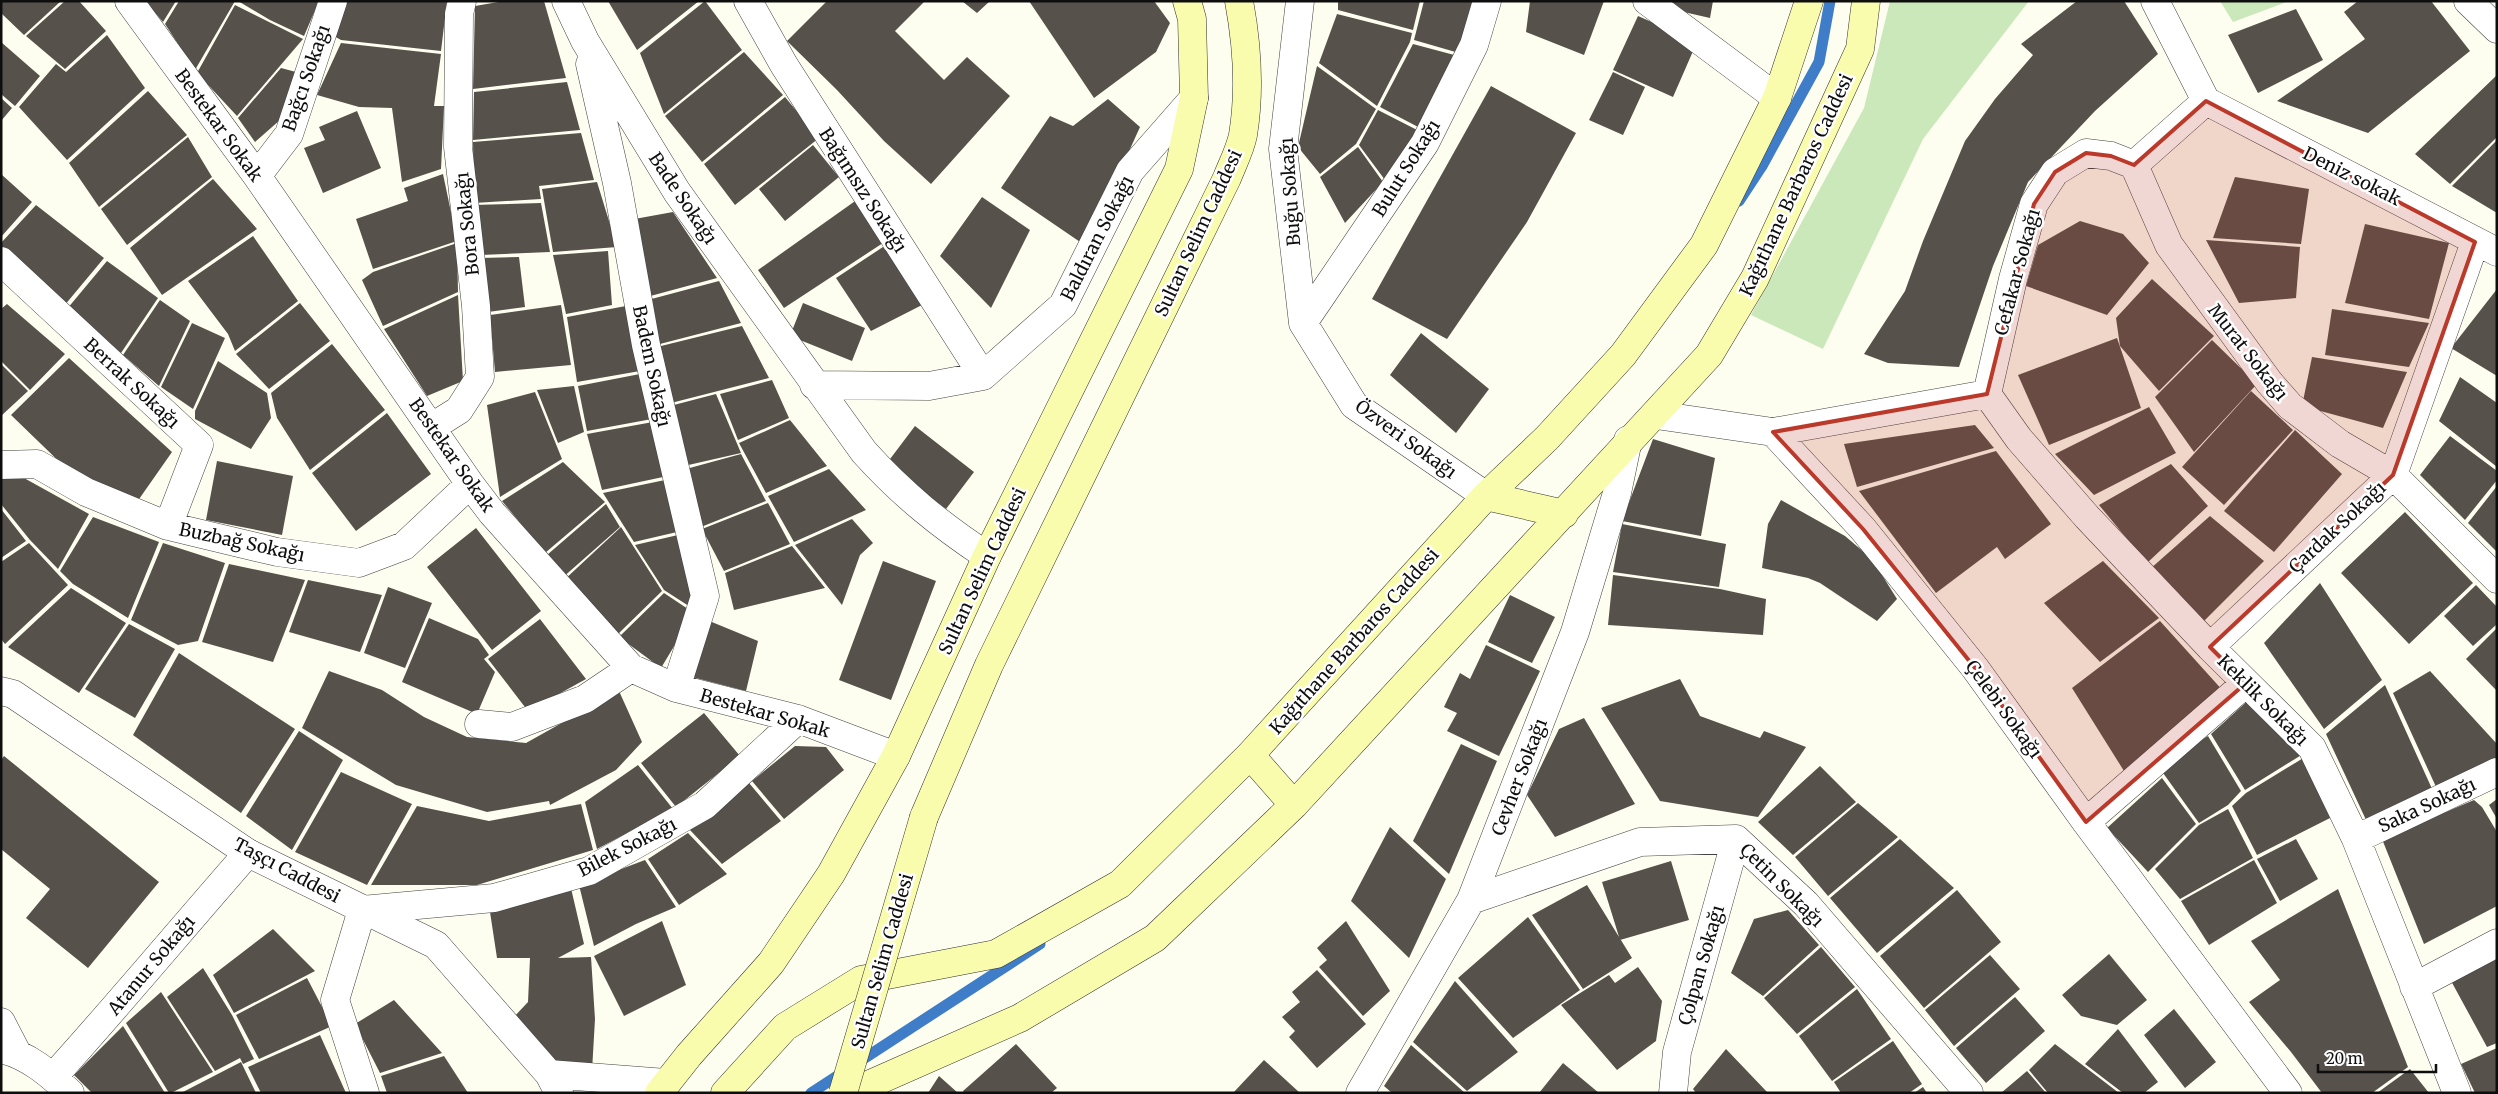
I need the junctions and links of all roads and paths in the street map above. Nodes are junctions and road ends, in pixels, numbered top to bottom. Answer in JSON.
{"nodes":[{"id":1,"x":129,"y":1,"type":"edge"},
{"id":2,"x":333,"y":1,"type":"edge"},
{"id":3,"x":462,"y":1,"type":"edge"},
{"id":4,"x":566,"y":1,"type":"edge"},
{"id":5,"x":748,"y":1,"type":"edge"},
{"id":6,"x":1187,"y":1,"type":"edge"},
{"id":7,"x":1239,"y":1,"type":"edge"},
{"id":8,"x":1300,"y":1,"type":"edge"},
{"id":9,"x":1487,"y":1,"type":"edge"},
{"id":10,"x":1647,"y":1,"type":"edge"},
{"id":11,"x":1809,"y":1,"type":"edge"},
{"id":12,"x":1866,"y":1,"type":"edge"},
{"id":13,"x":2155,"y":1,"type":"edge"},
{"id":14,"x":2468,"y":1,"type":"edge"},
{"id":15,"x":2497,"y":29,"type":"edge"},
{"id":16,"x":585,"y":41,"type":"junction"},
{"id":17,"x":1194,"y":98,"type":"junction"},
{"id":18,"x":1778,"y":98,"type":"junction"},
{"id":19,"x":2206,"y":101,"type":"junction"},
{"id":20,"x":2134,"y":165,"type":"junction"},
{"id":21,"x":257,"y":176,"type":"junction"},
{"id":22,"x":2486,"y":247,"type":"edge"},
{"id":23,"x":1,"y":261,"type":"edge"},
{"id":24,"x":1303,"y":323,"type":"junction"},
{"id":25,"x":983,"y":376,"type":"junction"},
{"id":26,"x":814,"y":385,"type":"junction"},
{"id":27,"x":1986,"y":394,"type":"junction"},
{"id":28,"x":1656,"y":415,"type":"junction"},
{"id":29,"x":432,"y":427,"type":"junction"},
{"id":30,"x":1772,"y":432,"type":"junction"},
{"id":31,"x":1628,"y":440,"type":"junction"},
{"id":32,"x":1,"y":466,"type":"edge"},
{"id":33,"x":2393,"y":474,"type":"junction"},
{"id":34,"x":470,"y":484,"type":"junction"},
{"id":35,"x":1486,"y":496,"type":"junction"},
{"id":36,"x":1564,"y":514,"type":"junction"},
{"id":37,"x":168,"y":526,"type":"junction"},
{"id":38,"x":987,"y":556,"type":"junction"},
{"id":39,"x":2497,"y":579,"type":"edge"},
{"id":40,"x":2210,"y":647,"type":"junction"},
{"id":41,"x":631,"y":668,"type":"junction"},
{"id":42,"x":2246,"y":683,"type":"junction"},
{"id":43,"x":5,"y":687,"type":"edge"},
{"id":44,"x":676,"y":688,"type":"junction"},
{"id":45,"x":798,"y":719,"type":"junction"},
{"id":46,"x":478,"y":724,"type":"dead end"},
{"id":47,"x":1250,"y":755,"type":"junction"},
{"id":48,"x":896,"y":756,"type":"junction"},
{"id":49,"x":2497,"y":772,"type":"edge"},
{"id":50,"x":1294,"y":805,"type":"junction"},
{"id":51,"x":2086,"y":822,"type":"junction"},
{"id":52,"x":1736,"y":839,"type":"junction"},
{"id":53,"x":2356,"y":839,"type":"junction"},
{"id":54,"x":248,"y":853,"type":"junction"},
{"id":55,"x":1471,"y":900,"type":"junction"},
{"id":56,"x":362,"y":910,"type":"junction"},
{"id":57,"x":2497,"y":943,"type":"edge"},
{"id":58,"x":2414,"y":988,"type":"junction"},
{"id":59,"x":1,"y":1022,"type":"edge"},
{"id":60,"x":9,"y":1051,"type":"edge"},
{"id":61,"x":554,"y":1084,"type":"edge"},
{"id":62,"x":62,"y":1085,"type":"edge"},
{"id":63,"x":663,"y":1088,"type":"edge"},
{"id":64,"x":365,"y":1093,"type":"edge"},
{"id":65,"x":725,"y":1093,"type":"edge"},
{"id":66,"x":843,"y":1093,"type":"edge"},
{"id":67,"x":850,"y":1093,"type":"edge"},
{"id":68,"x":1360,"y":1093,"type":"edge"},
{"id":69,"x":1673,"y":1093,"type":"edge"},
{"id":70,"x":1969,"y":1093,"type":"edge"},
{"id":71,"x":2288,"y":1093,"type":"edge"},
{"id":72,"x":2457,"y":1093,"type":"edge"}],
"edges":[{"from":1,"to":21,"type":"street","name":"Bestekar Sokak"},
{"from":2,"to":21,"type":"street","name":"Bağcı Sokağı"},
{"from":3,"to":29,"type":"street","name":"Bora Sokağı"},
{"from":4,"to":16,"type":"street","name":"Bade Sokağı"},
{"from":5,"to":25,"type":"street","name":"Bağımsız Sokağı"},
{"from":6,"to":17,"type":"main road","name":"Sultan Selim Caddesi"},
{"from":7,"to":66,"type":"main road","name":"Sultan Selim Caddesi","bridge":true},
{"from":8,"to":24,"type":"street","name":"Buğu Sokağı"},
{"from":9,"to":24,"type":"street","name":"Bulut Sokağı"},
{"from":10,"to":18,"type":"street"},
{"from":11,"to":18,"type":"main road","name":"Kağıthane Barbaros Caddesi"},
{"from":12,"to":28,"type":"main road","name":"Kağıthane Barbaros Caddesi"},
{"from":13,"to":19,"type":"street"},
{"from":14,"to":15,"type":"street"},
{"from":16,"to":26,"type":"street","name":"Bade Sokağı"},
{"from":16,"to":44,"type":"street","name":"Badem Sokağı"},
{"from":17,"to":25,"type":"street","name":"Baldıran Sokağı"},
{"from":17,"to":38,"type":"main road","name":"Sultan Selim Caddesi"},
{"from":18,"to":35,"type":"main road","name":"Kağıthane Barbaros Caddesi"},
{"from":19,"to":20,"type":"street"},
{"from":19,"to":22,"type":"street","name":"Deniz sokak"},
{"from":20,"to":27,"type":"street","name":"Cefakar Sokağı"},
{"from":20,"to":33,"type":"street","name":"Murat Sokağı"},
{"from":21,"to":29,"type":"street","name":"Bestekar Sokak"},
{"from":22,"to":33,"type":"street","name":"Çardak Sokağı"},
{"from":23,"to":37,"type":"street","name":"Berrak Sokağı"},
{"from":24,"to":35,"type":"street","name":"Özveri Sokağı"},
{"from":25,"to":26,"type":"street"},
{"from":26,"to":38,"type":"street","name":"Bade Sokağı"},
{"from":27,"to":30,"type":"street"},
{"from":27,"to":40,"type":"street","name":"Keklik Sokağı"},
{"from":28,"to":30,"type":"street"},
{"from":28,"to":31,"type":"main road","name":"Kağıthane Barbaros Caddesi"},
{"from":29,"to":34,"type":"street","name":"Bestekar Sokak"},
{"from":30,"to":51,"type":"street","name":"Çelebi Sokağı"},
{"from":31,"to":36,"type":"main road","name":"Kağıthane Barbaros Caddesi"},
{"from":31,"to":55,"type":"street","name":"Cevher Sokağı"},
{"from":32,"to":37,"type":"street","name":"Buzbağ Sokağı"},
{"from":33,"to":39,"type":"street","name":"Murat Sokağı"},
{"from":33,"to":40,"type":"street","name":"Çardak Sokağı"},
{"from":34,"to":37,"type":"street","name":"Buzbağ Sokağı"},
{"from":34,"to":41,"type":"street","name":"Bestekar Sokak"},
{"from":35,"to":36,"type":"main road"},
{"from":35,"to":47,"type":"main road","name":"Kağıthane Barbaros Caddesi"},
{"from":36,"to":50,"type":"main road","name":"Kağıthane Barbaros Caddesi"},
{"from":38,"to":48,"type":"main road","name":"Sultan Selim Caddesi"},
{"from":40,"to":42,"type":"street","name":"Keklik Sokağı"},
{"from":41,"to":44,"type":"street","name":"Bestekar Sokak"},
{"from":41,"to":46,"type":"street"},
{"from":42,"to":51,"type":"street"},
{"from":42,"to":53,"type":"street","name":"Keklik Sokağı"},
{"from":43,"to":54,"type":"street","name":"Taşçı Caddesi"},
{"from":44,"to":45,"type":"street","name":"Bestekar Sokak"},
{"from":45,"to":48,"type":"street","name":"Bestekar Sokak"},
{"from":45,"to":56,"type":"street","name":"Bilek Sokağı"},
{"from":47,"to":50,"type":"main road"},
{"from":47,"to":65,"type":"main road","name":"Kağıthane Barbaros Caddesi"},
{"from":48,"to":63,"type":"main road","name":"Sultan Selim Caddesi"},
{"from":49,"to":53,"type":"street","name":"Saka Sokağı"},
{"from":50,"to":67,"type":"main road","name":"Kağıthane Barbaros Caddesi"},
{"from":51,"to":71,"type":"street","name":"Çelebi Sokağı"},
{"from":52,"to":55,"type":"street","name":"Çetin Sokağı"},
{"from":52,"to":69,"type":"street","name":"Çolpan Sokağı"},
{"from":52,"to":70,"type":"street","name":"Çetin Sokağı"},
{"from":53,"to":58,"type":"street","name":"Keklik Sokağı"},
{"from":54,"to":56,"type":"street","name":"Taşçı Caddesi"},
{"from":54,"to":62,"type":"street","name":"Atanur Sokağı"},
{"from":55,"to":68,"type":"street","name":"Cevher Sokağı"},
{"from":56,"to":61,"type":"street","name":"Taşçı Caddesi"},
{"from":56,"to":64,"type":"street"},
{"from":57,"to":58,"type":"street"},
{"from":58,"to":72,"type":"street","name":"Keklik Sokağı"},
{"from":59,"to":60,"type":"street"},
{"from":60,"to":62,"type":"street"},
{"from":61,"to":63,"type":"street","name":"Taşçı Caddesi"}]}
